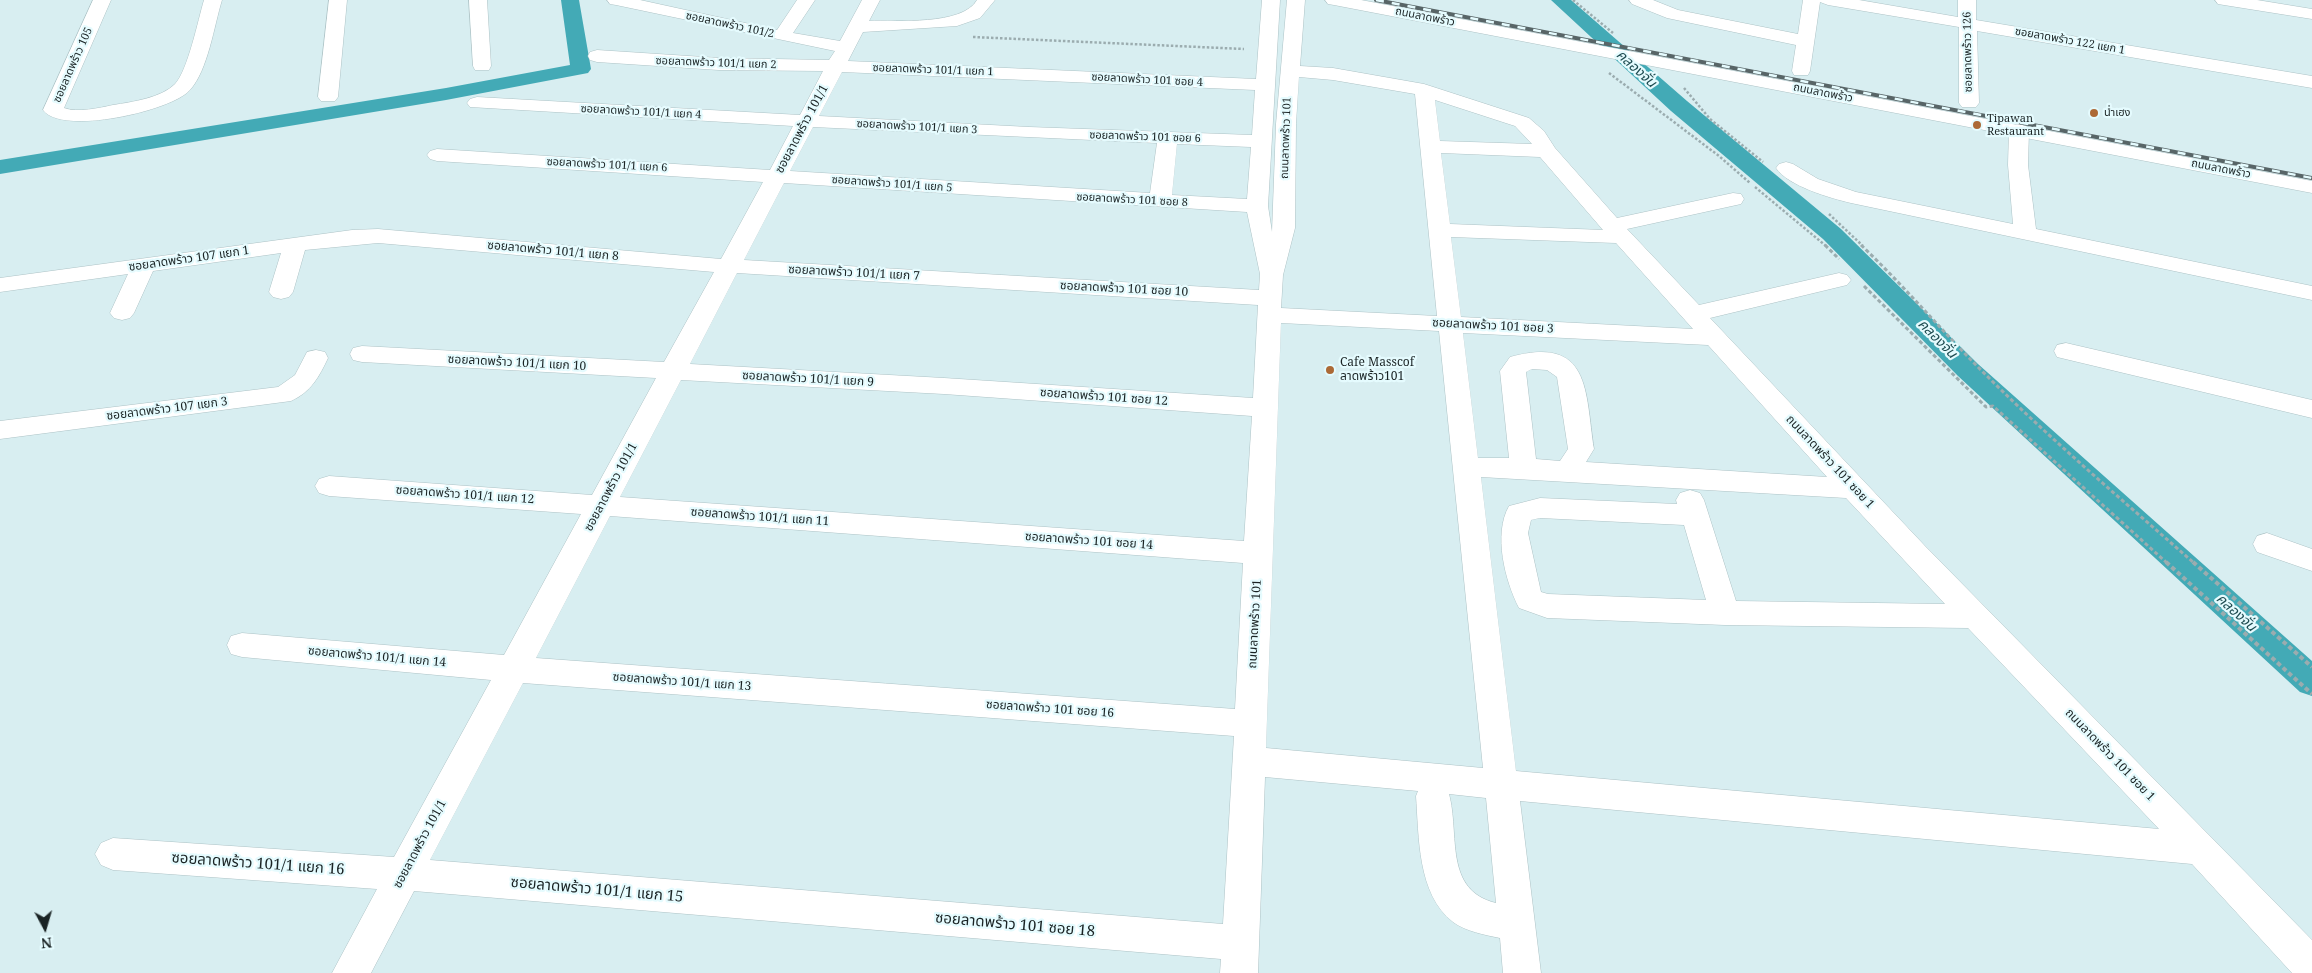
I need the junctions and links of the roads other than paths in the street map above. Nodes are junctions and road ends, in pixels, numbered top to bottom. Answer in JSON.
{"nodes":[{"id":1,"x":102,"y":0,"type":"edge"},
{"id":2,"x":213,"y":0,"type":"edge"},
{"id":3,"x":338,"y":0,"type":"edge"},
{"id":4,"x":478,"y":0,"type":"edge"},
{"id":5,"x":616,"y":0,"type":"edge"},
{"id":6,"x":806,"y":0,"type":"edge"},
{"id":7,"x":871,"y":0,"type":"edge"},
{"id":8,"x":986,"y":0,"type":"edge"},
{"id":9,"x":1271,"y":0,"type":"edge"},
{"id":10,"x":1296,"y":0,"type":"edge"},
{"id":11,"x":1334,"y":0,"type":"edge"},
{"id":12,"x":1424,"y":0,"type":"edge"},
{"id":13,"x":1638,"y":0,"type":"edge"},
{"id":14,"x":1812,"y":0,"type":"edge"},
{"id":15,"x":1828,"y":0,"type":"edge"},
{"id":16,"x":1967,"y":0,"type":"edge"},
{"id":17,"x":2224,"y":0,"type":"edge"},
{"id":18,"x":2312,"y":14,"type":"edge"},
{"id":19,"x":1503,"y":15,"type":"dead end"},
{"id":20,"x":1968,"y":24,"type":"junction"},
{"id":21,"x":1571,"y":28,"type":"dead end"},
{"id":22,"x":782,"y":36,"type":"junction"},
{"id":23,"x":1605,"y":41,"type":"junction"},
{"id":24,"x":1804,"y":41,"type":"junction"},
{"id":25,"x":846,"y":47,"type":"junction"},
{"id":26,"x":597,"y":56,"type":"dead end"},
{"id":27,"x":482,"y":66,"type":"dead end"},
{"id":28,"x":1290,"y":71,"type":"junction"},
{"id":29,"x":1801,"y":71,"type":"junction"},
{"id":30,"x":1030,"y":74,"type":"joint"},
{"id":31,"x":2312,"y":82,"type":"edge"},
{"id":32,"x":1265,"y":85,"type":"junction"},
{"id":33,"x":1424,"y":90,"type":"junction"},
{"id":34,"x":328,"y":97,"type":"dead end"},
{"id":35,"x":476,"y":103,"type":"dead end"},
{"id":36,"x":1969,"y":103,"type":"junction"},
{"id":37,"x":806,"y":121,"type":"junction"},
{"id":38,"x":2019,"y":130,"type":"junction"},
{"id":39,"x":1029,"y":133,"type":"joint"},
{"id":40,"x":2136,"y":134,"type":"dead end"},
{"id":41,"x":1168,"y":138,"type":"junction"},
{"id":42,"x":1261,"y":141,"type":"junction"},
{"id":43,"x":1431,"y":147,"type":"junction"},
{"id":44,"x":1546,"y":151,"type":"junction"},
{"id":45,"x":438,"y":155,"type":"dead end"},
{"id":46,"x":1776,"y":166,"type":"road end"},
{"id":47,"x":777,"y":175,"type":"junction"},
{"id":48,"x":2312,"y":187,"type":"edge"},
{"id":49,"x":1008,"y":193,"type":"joint"},
{"id":50,"x":1733,"y":198,"type":"dead end"},
{"id":51,"x":1160,"y":201,"type":"junction"},
{"id":52,"x":1257,"y":206,"type":"junction"},
{"id":53,"x":1440,"y":230,"type":"junction"},
{"id":54,"x":1617,"y":231,"type":"junction"},
{"id":55,"x":2024,"y":232,"type":"junction"},
{"id":56,"x":378,"y":236,"type":"joint"},
{"id":57,"x":295,"y":245,"type":"junction"},
{"id":58,"x":144,"y":265,"type":"junction"},
{"id":59,"x":728,"y":266,"type":"junction"},
{"id":60,"x":1840,"y":270,"type":"road end"},
{"id":61,"x":979,"y":280,"type":"joint"},
{"id":62,"x":0,"y":285,"type":"edge"},
{"id":63,"x":281,"y":292,"type":"dead end"},
{"id":64,"x":2312,"y":293,"type":"edge"},
{"id":65,"x":1270,"y":296,"type":"junction"},
{"id":66,"x":122,"y":313,"type":"dead end"},
{"id":67,"x":1694,"y":314,"type":"junction"},
{"id":68,"x":1450,"y":323,"type":"junction"},
{"id":69,"x":1716,"y":338,"type":"junction"},
{"id":70,"x":2066,"y":351,"type":"dead end"},
{"id":71,"x":362,"y":354,"type":"dead end"},
{"id":72,"x":316,"y":358,"type":"dead end"},
{"id":73,"x":672,"y":372,"type":"junction"},
{"id":74,"x":944,"y":386,"type":"joint"},
{"id":75,"x":1265,"y":408,"type":"junction"},
{"id":76,"x":2312,"y":409,"type":"edge"},
{"id":77,"x":0,"y":430,"type":"edge"},
{"id":78,"x":1465,"y":467,"type":"junction"},
{"id":79,"x":1524,"y":468,"type":"junction"},
{"id":80,"x":1567,"y":471,"type":"junction"},
{"id":81,"x":1597,"y":472,"type":"junction"},
{"id":82,"x":329,"y":486,"type":"dead end"},
{"id":83,"x":1854,"y":488,"type":"junction"},
{"id":84,"x":601,"y":505,"type":"junction"},
{"id":85,"x":1605,"y":510,"type":"junction"},
{"id":86,"x":919,"y":528,"type":"joint"},
{"id":87,"x":2267,"y":544,"type":"dead end"},
{"id":88,"x":1258,"y":553,"type":"junction"},
{"id":89,"x":2312,"y":560,"type":"edge"},
{"id":90,"x":1725,"y":613,"type":"junction"},
{"id":91,"x":1975,"y":616,"type":"junction"},
{"id":92,"x":242,"y":645,"type":"dead end"},
{"id":93,"x":513,"y":669,"type":"junction"},
{"id":94,"x":850,"y":694,"type":"joint"},
{"id":95,"x":1251,"y":724,"type":"junction"},
{"id":96,"x":1249,"y":761,"type":"junction"},
{"id":97,"x":1503,"y":783,"type":"junction"},
{"id":98,"x":1433,"y":796,"type":"dead end"},
{"id":99,"x":2201,"y":849,"type":"junction"},
{"id":100,"x":113,"y":854,"type":"dead end"},
{"id":101,"x":404,"y":874,"type":"junction"},
{"id":102,"x":790,"y":906,"type":"joint"},
{"id":103,"x":1517,"y":925,"type":"junction"},
{"id":104,"x":1239,"y":958,"type":"edge"},
{"id":105,"x":2312,"y":966,"type":"edge"},
{"id":106,"x":350,"y":973,"type":"edge"},
{"id":107,"x":1522,"y":973,"type":"edge"}],
"edges":[{"from":1,"to":2,"type":"street","name":"ซอยลาดพร้าว 105"},
{"from":3,"to":34,"type":"street"},
{"from":4,"to":27,"type":"street"},
{"from":5,"to":22,"type":"street","name":"ซอยลาดพร้าว 101/2"},
{"from":6,"to":22,"type":"street"},
{"from":7,"to":25,"type":"street","name":"ซอยลาดพร้าว 101/1"},
{"from":8,"to":25,"type":"street"},
{"from":9,"to":32,"type":"street","name":"ถนนลาดพร้าว 101"},
{"from":10,"to":28,"type":"street","name":"ถนนลาดพร้าว 101"},
{"from":11,"to":23,"type":"street","name":"ถนนลาดพร้าว"},
{"from":12,"to":19,"type":"street","name":"ถนนลาดพร้าว"},
{"from":13,"to":24,"type":"street"},
{"from":14,"to":24,"type":"street"},
{"from":15,"to":20,"type":"street","name":"ซอยลาดพร้าว 122 แยก 1"},
{"from":16,"to":20,"type":"street","name":"ซอยลาดพร้าว 126"},
{"from":17,"to":18,"type":"street"},
{"from":20,"to":31,"type":"street","name":"ซอยลาดพร้าว 122 แยก 1"},
{"from":20,"to":36,"type":"street","name":"ซอยลาดพร้าว 126"},
{"from":21,"to":23,"type":"street","name":"ถนนลาดพร้าว"},
{"from":22,"to":25,"type":"street","name":"ซอยลาดพร้าว 101/2"},
{"from":23,"to":29,"type":"street","name":"ถนนลาดพร้าว"},
{"from":23,"to":38,"type":"street","name":"ถนนลาดพร้าว"},
{"from":24,"to":29,"type":"street"},
{"from":25,"to":26,"type":"street","name":"ซอยลาดพร้าว 101/1 แยก 2"},
{"from":25,"to":30,"type":"street","name":"ซอยลาดพร้าว 101/1 แยก 1"},
{"from":25,"to":37,"type":"street","name":"ซอยลาดพร้าว 101/1"},
{"from":28,"to":33,"type":"street","name":"ถนนลาดพร้าว 101 ซอย 1"},
{"from":28,"to":65,"type":"street","name":"ถนนลาดพร้าว 101"},
{"from":29,"to":36,"type":"street","name":"ถนนลาดพร้าว"},
{"from":30,"to":32,"type":"street","name":"ซอยลาดพร้าว 101 ซอย 4"},
{"from":32,"to":42,"type":"street","name":"ถนนลาดพร้าว 101"},
{"from":33,"to":43,"type":"street"},
{"from":33,"to":44,"type":"street","name":"ถนนลาดพร้าว 101 ซอย 1"},
{"from":35,"to":37,"type":"street","name":"ซอยลาดพร้าว 101/1 แยก 4"},
{"from":36,"to":40,"type":"street","name":"ถนนลาดพร้าว"},
{"from":37,"to":39,"type":"street","name":"ซอยลาดพร้าว 101/1 แยก 3"},
{"from":37,"to":47,"type":"street","name":"ซอยลาดพร้าว 101/1"},
{"from":38,"to":48,"type":"street","name":"ถนนลาดพร้าว"},
{"from":38,"to":55,"type":"street"},
{"from":39,"to":41,"type":"street","name":"ซอยลาดพร้าว 101 ซอย 6"},
{"from":41,"to":42,"type":"street","name":"ซอยลาดพร้าว 101 ซอย 6"},
{"from":41,"to":51,"type":"street"},
{"from":42,"to":52,"type":"street","name":"ถนนลาดพร้าว 101"},
{"from":43,"to":44,"type":"street"},
{"from":43,"to":53,"type":"street"},
{"from":44,"to":54,"type":"street","name":"ถนนลาดพร้าว 101 ซอย 1"},
{"from":45,"to":47,"type":"street","name":"ซอยลาดพร้าว 101/1 แยก 6"},
{"from":46,"to":55,"type":"street"},
{"from":47,"to":49,"type":"street","name":"ซอยลาดพร้าว 101/1 แยก 5"},
{"from":47,"to":59,"type":"street","name":"ซอยลาดพร้าว 101/1"},
{"from":49,"to":51,"type":"street","name":"ซอยลาดพร้าว 101 ซอย 8"},
{"from":50,"to":54,"type":"street"},
{"from":51,"to":52,"type":"street","name":"ซอยลาดพร้าว 101 ซอย 8"},
{"from":52,"to":65,"type":"street","name":"ถนนลาดพร้าว 101"},
{"from":53,"to":54,"type":"street"},
{"from":53,"to":68,"type":"street"},
{"from":54,"to":67,"type":"street","name":"ถนนลาดพร้าว 101 ซอย 1"},
{"from":55,"to":64,"type":"street"},
{"from":56,"to":57,"type":"street","name":"ซอยลาดพร้าว 107 แยก 1"},
{"from":56,"to":59,"type":"street","name":"ซอยลาดพร้าว 101/1 แยก 8"},
{"from":57,"to":58,"type":"street","name":"ซอยลาดพร้าว 107 แยก 1"},
{"from":57,"to":63,"type":"street"},
{"from":58,"to":62,"type":"street","name":"ซอยลาดพร้าว 107 แยก 1"},
{"from":58,"to":66,"type":"street"},
{"from":59,"to":61,"type":"street","name":"ซอยลาดพร้าว 101/1 แยก 7"},
{"from":59,"to":73,"type":"street","name":"ซอยลาดพร้าว 101/1"},
{"from":60,"to":67,"type":"street"},
{"from":61,"to":65,"type":"street","name":"ซอยลาดพร้าว 101 ซอย 10"},
{"from":65,"to":68,"type":"street","name":"ซอยลาดพร้าว 101 ซอย 3"},
{"from":65,"to":75,"type":"street","name":"ถนนลาดพร้าว 101"},
{"from":67,"to":69,"type":"street","name":"ถนนลาดพร้าว 101 ซอย 1"},
{"from":68,"to":69,"type":"street","name":"ซอยลาดพร้าว 101 ซอย 3"},
{"from":68,"to":78,"type":"street"},
{"from":69,"to":83,"type":"street","name":"ถนนลาดพร้าว 101 ซอย 1"},
{"from":70,"to":76,"type":"street"},
{"from":71,"to":73,"type":"street","name":"ซอยลาดพร้าว 101/1 แยก 10"},
{"from":72,"to":77,"type":"street","name":"ซอยลาดพร้าว 107 แยก 3"},
{"from":73,"to":74,"type":"street","name":"ซอยลาดพร้าว 101/1 แยก 9"},
{"from":73,"to":84,"type":"street","name":"ซอยลาดพร้าว 101/1"},
{"from":74,"to":75,"type":"street","name":"ซอยลาดพร้าว 101 ซอย 12"},
{"from":75,"to":88,"type":"street","name":"ถนนลาดพร้าว 101"},
{"from":78,"to":79,"type":"street"},
{"from":78,"to":97,"type":"street"},
{"from":79,"to":80,"type":"street"},
{"from":79,"to":80,"type":"street"},
{"from":80,"to":81,"type":"street"},
{"from":81,"to":83,"type":"street"},
{"from":81,"to":85,"type":"street"},
{"from":82,"to":84,"type":"street","name":"ซอยลาดพร้าว 101/1 แยก 12"},
{"from":83,"to":91,"type":"street","name":"ถนนลาดพร้าว 101 ซอย 1"},
{"from":84,"to":86,"type":"street","name":"ซอยลาดพร้าว 101/1 แยก 11"},
{"from":84,"to":93,"type":"street","name":"ซอยลาดพร้าว 101/1"},
{"from":85,"to":90,"type":"street"},
{"from":85,"to":90,"type":"street"},
{"from":86,"to":88,"type":"street","name":"ซอยลาดพร้าว 101 ซอย 14"},
{"from":87,"to":89,"type":"street"},
{"from":88,"to":95,"type":"street","name":"ถนนลาดพร้าว 101"},
{"from":90,"to":91,"type":"street"},
{"from":91,"to":99,"type":"street","name":"ถนนลาดพร้าว 101 ซอย 1"},
{"from":92,"to":93,"type":"street","name":"ซอยลาดพร้าว 101/1 แยก 14"},
{"from":93,"to":94,"type":"street","name":"ซอยลาดพร้าว 101/1 แยก 13"},
{"from":93,"to":101,"type":"street","name":"ซอยลาดพร้าว 101/1"},
{"from":94,"to":95,"type":"street","name":"ซอยลาดพร้าว 101 ซอย 16"},
{"from":95,"to":96,"type":"street","name":"ถนนลาดพร้าว 101"},
{"from":96,"to":97,"type":"street"},
{"from":96,"to":104,"type":"street","name":"ถนนลาดพร้าว 101"},
{"from":97,"to":99,"type":"street"},
{"from":97,"to":103,"type":"street"},
{"from":98,"to":103,"type":"street"},
{"from":99,"to":105,"type":"street","name":"ถนนลาดพร้าว 101 ซอย 1"},
{"from":100,"to":101,"type":"street","name":"ซอยลาดพร้าว 101/1 แยก 16"},
{"from":101,"to":102,"type":"street","name":"ซอยลาดพร้าว 101/1 แยก 15"},
{"from":101,"to":106,"type":"street","name":"ซอยลาดพร้าว 101/1"},
{"from":102,"to":104,"type":"street","name":"ซอยลาดพร้าว 101 ซอย 18"},
{"from":103,"to":107,"type":"street"}]}
